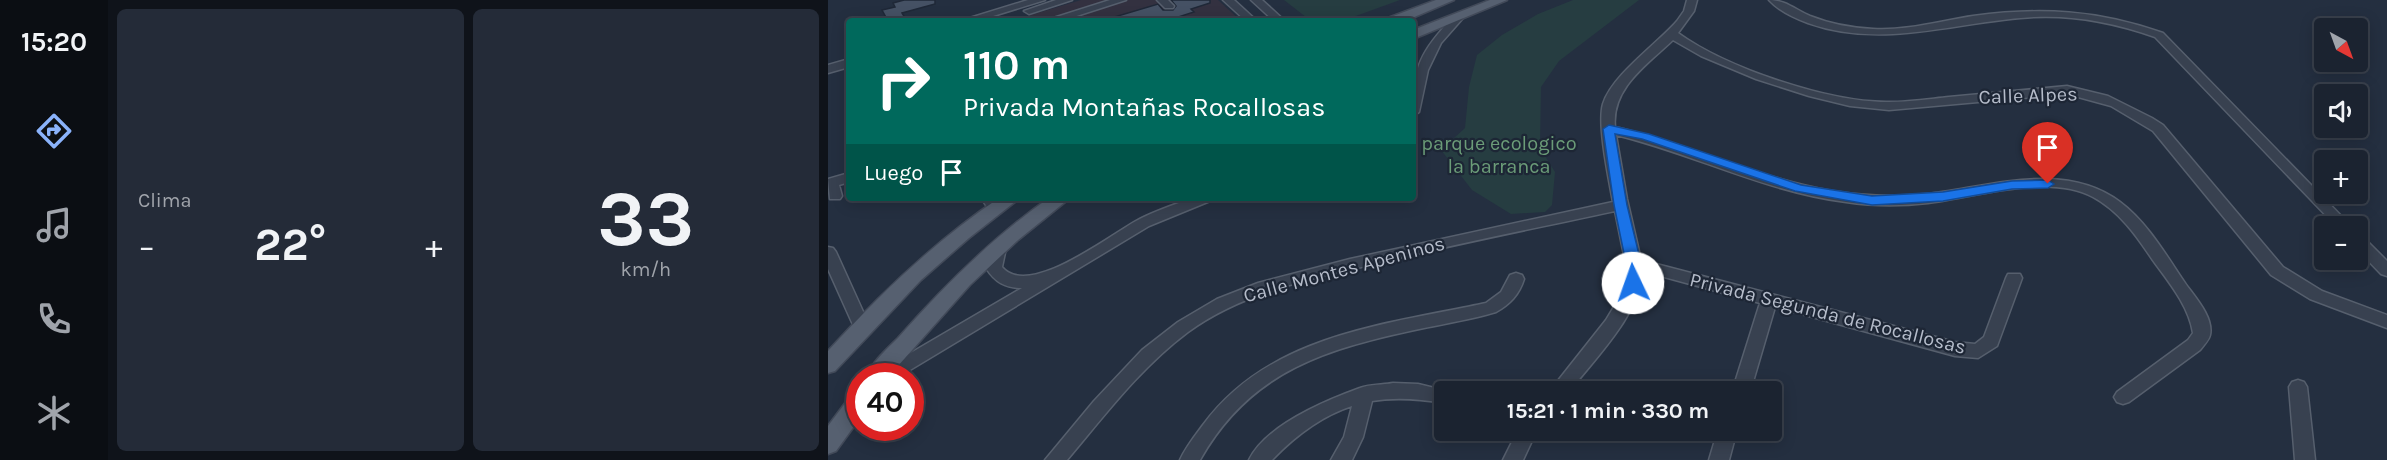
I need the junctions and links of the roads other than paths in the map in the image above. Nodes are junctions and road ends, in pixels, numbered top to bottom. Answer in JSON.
{"nodes":[{"id":1,"x":1040,"y":0,"type":"edge"},
{"id":2,"x":1121,"y":0,"type":"edge"},
{"id":3,"x":1228,"y":0,"type":"edge"},
{"id":4,"x":1256,"y":0,"type":"edge"},
{"id":5,"x":1448,"y":0,"type":"edge"},
{"id":6,"x":1501,"y":0,"type":"edge"},
{"id":7,"x":1692,"y":0,"type":"edge"},
{"id":8,"x":1774,"y":0,"type":"edge"},
{"id":9,"x":1065,"y":1,"type":"edge"},
{"id":10,"x":2047,"y":1,"type":"edge"},
{"id":11,"x":2067,"y":1,"type":"edge"},
{"id":12,"x":1028,"y":12,"type":"junction"},
{"id":13,"x":1076,"y":17,"type":"edge"},
{"id":14,"x":996,"y":18,"type":"edge"},
{"id":15,"x":1033,"y":18,"type":"edge"},
{"id":16,"x":1249,"y":18,"type":"edge"},
{"id":17,"x":1277,"y":18,"type":"edge"},
{"id":18,"x":1401,"y":18,"type":"edge"},
{"id":19,"x":1458,"y":18,"type":"junction"},
{"id":20,"x":1671,"y":33,"type":"junction"},
{"id":21,"x":1416,"y":34,"type":"edge"},
{"id":22,"x":1658,"y":47,"type":"junction"},
{"id":23,"x":1699,"y":52,"type":"junction"},
{"id":24,"x":846,"y":55,"type":"edge"},
{"id":25,"x":828,"y":60,"type":"edge"},
{"id":26,"x":846,"y":64,"type":"edge"},
{"id":27,"x":1417,"y":67,"type":"edge"},
{"id":28,"x":828,"y":69,"type":"edge"},
{"id":29,"x":1609,"y":129,"type":"junction"},
{"id":30,"x":846,"y":178,"type":"edge"},
{"id":31,"x":837,"y":195,"type":"edge"},
{"id":32,"x":1056,"y":201,"type":"edge"},
{"id":33,"x":1198,"y":201,"type":"edge"},
{"id":34,"x":998,"y":202,"type":"edge"},
{"id":35,"x":1621,"y":205,"type":"junction"},
{"id":36,"x":2334,"y":216,"type":"edge"},
{"id":37,"x":998,"y":248,"type":"junction"},
{"id":38,"x":2368,"y":251,"type":"edge"},
{"id":39,"x":828,"y":252,"type":"edge"},
{"id":40,"x":1634,"y":263,"type":"junction"},
{"id":41,"x":2387,"y":270,"type":"edge"},
{"id":42,"x":1054,"y":276,"type":"junction"},
{"id":43,"x":2014,"y":278,"type":"dead end"},
{"id":44,"x":1516,"y":279,"type":"dead end"},
{"id":45,"x":1769,"y":299,"type":"junction"},
{"id":46,"x":2387,"y":322,"type":"edge"},
{"id":47,"x":862,"y":327,"type":"junction"},
{"id":48,"x":888,"y":363,"type":"edge"},
{"id":49,"x":908,"y":363,"type":"edge"},
{"id":50,"x":828,"y":365,"type":"edge"},
{"id":51,"x":1566,"y":381,"type":"edge"},
{"id":52,"x":1744,"y":381,"type":"edge"},
{"id":53,"x":2298,"y":387,"type":"dead end"},
{"id":54,"x":1364,"y":394,"type":"junction"},
{"id":55,"x":1434,"y":394,"type":"edge"},
{"id":56,"x":2123,"y":397,"type":"dead end"},
{"id":57,"x":846,"y":419,"type":"edge"},
{"id":58,"x":1523,"y":441,"type":"edge"},
{"id":59,"x":1725,"y":441,"type":"edge"},
{"id":60,"x":828,"y":444,"type":"edge"},
{"id":61,"x":1055,"y":460,"type":"edge"},
{"id":62,"x":1190,"y":460,"type":"edge"},
{"id":63,"x":1259,"y":460,"type":"edge"},
{"id":64,"x":1341,"y":460,"type":"edge"},
{"id":65,"x":1514,"y":460,"type":"edge"},
{"id":66,"x":1719,"y":460,"type":"edge"},
{"id":67,"x":2305,"y":460,"type":"edge"}],
"edges":[{"from":1,"to":14,"type":"street"},
{"from":2,"to":13,"type":"street"},
{"from":3,"to":16,"type":"street"},
{"from":4,"to":17,"type":"street"},
{"from":5,"to":18,"type":"main road"},
{"from":6,"to":19,"type":"main road"},
{"from":7,"to":20,"type":"street"},
{"from":8,"to":10,"type":"street"},
{"from":9,"to":12,"type":"street"},
{"from":9,"to":13,"type":"street"},
{"from":11,"to":36,"type":"street"},
{"from":12,"to":14,"type":"street"},
{"from":12,"to":15,"type":"street"},
{"from":19,"to":21,"type":"main road"},
{"from":19,"to":27,"type":"street"},
{"from":20,"to":22,"type":"street"},
{"from":20,"to":23,"type":"street","name":"Calle Alpes"},
{"from":22,"to":23,"type":"street","name":"Calle Alpes"},
{"from":22,"to":29,"type":"street"},
{"from":23,"to":46,"type":"street","name":"Calle Alpes"},
{"from":24,"to":25,"type":"street"},
{"from":26,"to":28,"type":"street"},
{"from":29,"to":35,"type":"street"},
{"from":29,"to":56,"type":"street"},
{"from":30,"to":31,"type":"street"},
{"from":32,"to":37,"type":"main road"},
{"from":33,"to":42,"type":"street"},
{"from":34,"to":47,"type":"main road"},
{"from":35,"to":40,"type":"street"},
{"from":35,"to":61,"type":"street","name":"Calle Montes Apeninos"},
{"from":37,"to":42,"type":"street"},
{"from":37,"to":48,"type":"main road"},
{"from":38,"to":41,"type":"street"},
{"from":39,"to":47,"type":"street"},
{"from":40,"to":45,"type":"street","name":"Privada Segunda de Rocallosas"},
{"from":40,"to":51,"type":"street"},
{"from":42,"to":49,"type":"street"},
{"from":43,"to":45,"type":"street","name":"Privada Segunda de Rocallosas"},
{"from":44,"to":62,"type":"street"},
{"from":45,"to":52,"type":"street"},
{"from":47,"to":50,"type":"main road"},
{"from":53,"to":67,"type":"street"},
{"from":54,"to":55,"type":"street"},
{"from":54,"to":63,"type":"street"},
{"from":54,"to":64,"type":"street"},
{"from":57,"to":60,"type":"main road"},
{"from":58,"to":65,"type":"street"},
{"from":59,"to":66,"type":"street"}]}
